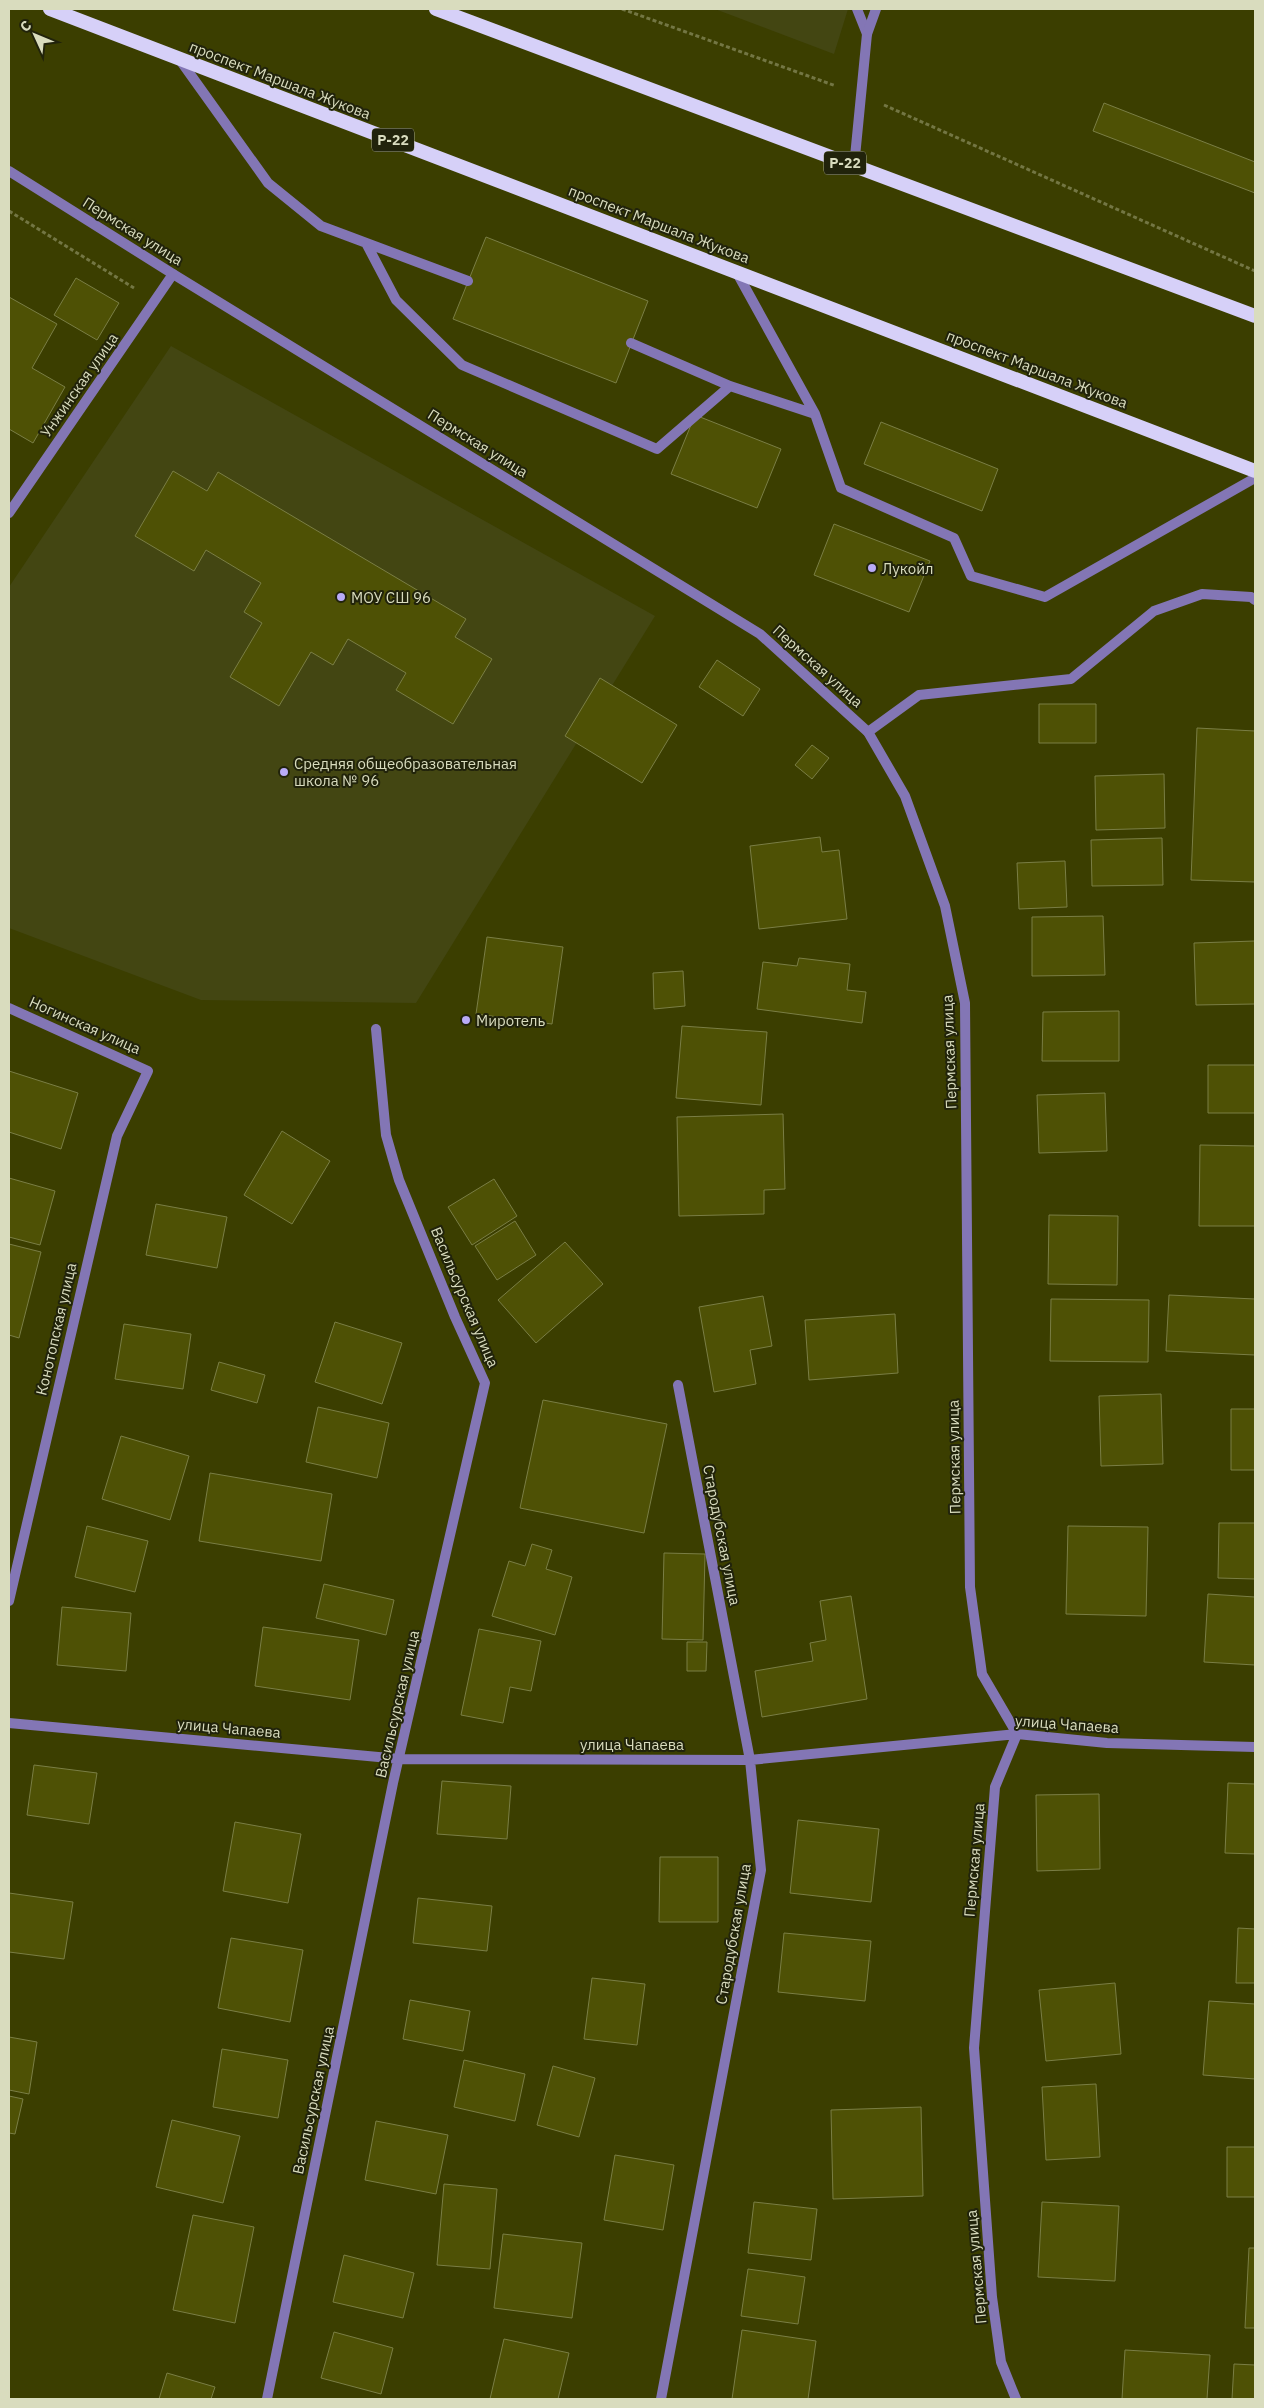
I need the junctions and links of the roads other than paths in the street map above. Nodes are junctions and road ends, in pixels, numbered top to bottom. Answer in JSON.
{"nodes":[{"id":1,"x":50,"y":9,"type":"edge"},
{"id":2,"x":436,"y":9,"type":"edge"},
{"id":3,"x":857,"y":9,"type":"edge"},
{"id":4,"x":876,"y":9,"type":"edge"},
{"id":5,"x":456,"y":12,"type":"edge"},
{"id":6,"x":867,"y":34,"type":"junction"},
{"id":7,"x":180,"y":60,"type":"junction"},
{"id":8,"x":854,"y":167,"type":"junction"},
{"id":9,"x":9,"y":170,"type":"edge"},
{"id":10,"x":366,"y":243,"type":"junction"},
{"id":11,"x":736,"y":270,"type":"junction"},
{"id":12,"x":173,"y":274,"type":"junction"},
{"id":13,"x":468,"y":280,"type":"dead end"},
{"id":14,"x":1255,"y":316,"type":"edge"},
{"id":15,"x":631,"y":343,"type":"dead end"},
{"id":16,"x":730,"y":386,"type":"junction"},
{"id":17,"x":815,"y":414,"type":"junction"},
{"id":18,"x":1255,"y":471,"type":"edge"},
{"id":19,"x":1255,"y":478,"type":"edge"},
{"id":20,"x":9,"y":513,"type":"edge"},
{"id":21,"x":1255,"y":600,"type":"edge"},
{"id":22,"x":868,"y":732,"type":"junction"},
{"id":23,"x":9,"y":1008,"type":"edge"},
{"id":24,"x":376,"y":1028,"type":"dead end"},
{"id":25,"x":148,"y":1070,"type":"joint"},
{"id":26,"x":678,"y":1385,"type":"dead end"},
{"id":27,"x":9,"y":1601,"type":"edge"},
{"id":28,"x":9,"y":1723,"type":"edge"},
{"id":29,"x":1017,"y":1734,"type":"junction"},
{"id":30,"x":1255,"y":1747,"type":"edge"},
{"id":31,"x":400,"y":1759,"type":"junction"},
{"id":32,"x":750,"y":1760,"type":"junction"},
{"id":33,"x":267,"y":2399,"type":"edge"},
{"id":34,"x":661,"y":2399,"type":"edge"},
{"id":35,"x":1016,"y":2399,"type":"edge"}],
"edges":[{"from":1,"to":7,"type":"highway","name":"проспект Маршала Жукова","number":"Р-22"},
{"from":2,"to":5,"type":"highway","number":"Р-22"},
{"from":3,"to":6,"type":"street"},
{"from":4,"to":6,"type":"street"},
{"from":5,"to":8,"type":"highway","number":"Р-22"},
{"from":6,"to":8,"type":"street"},
{"from":7,"to":10,"type":"street"},
{"from":7,"to":11,"type":"highway","name":"проспект Маршала Жукова","number":"Р-22"},
{"from":8,"to":14,"type":"highway","number":"Р-22"},
{"from":9,"to":12,"type":"street","name":"Пермская улица"},
{"from":10,"to":13,"type":"street"},
{"from":10,"to":16,"type":"street"},
{"from":11,"to":17,"type":"street"},
{"from":11,"to":18,"type":"highway","name":"проспект Маршала Жукова","number":"Р-22"},
{"from":12,"to":20,"type":"street","name":"Унжинская улица"},
{"from":12,"to":22,"type":"street","name":"Пермская улица"},
{"from":15,"to":16,"type":"street"},
{"from":16,"to":17,"type":"street"},
{"from":17,"to":19,"type":"street"},
{"from":21,"to":22,"type":"street"},
{"from":22,"to":29,"type":"street","name":"Пермская улица"},
{"from":23,"to":25,"type":"street","name":"Ногинская улица"},
{"from":24,"to":31,"type":"street","name":"Васильсурская улица"},
{"from":25,"to":27,"type":"street","name":"Конотопская улица"},
{"from":26,"to":32,"type":"street","name":"Стародубская улица"},
{"from":28,"to":31,"type":"street","name":"улица Чапаева"},
{"from":29,"to":30,"type":"street","name":"улица Чапаева"},
{"from":29,"to":32,"type":"street","name":"улица Чапаева"},
{"from":29,"to":35,"type":"street","name":"Пермская улица"},
{"from":31,"to":32,"type":"street","name":"улица Чапаева"},
{"from":31,"to":33,"type":"street","name":"Васильсурская улица"},
{"from":32,"to":34,"type":"street","name":"Стародубская улица"}]}
